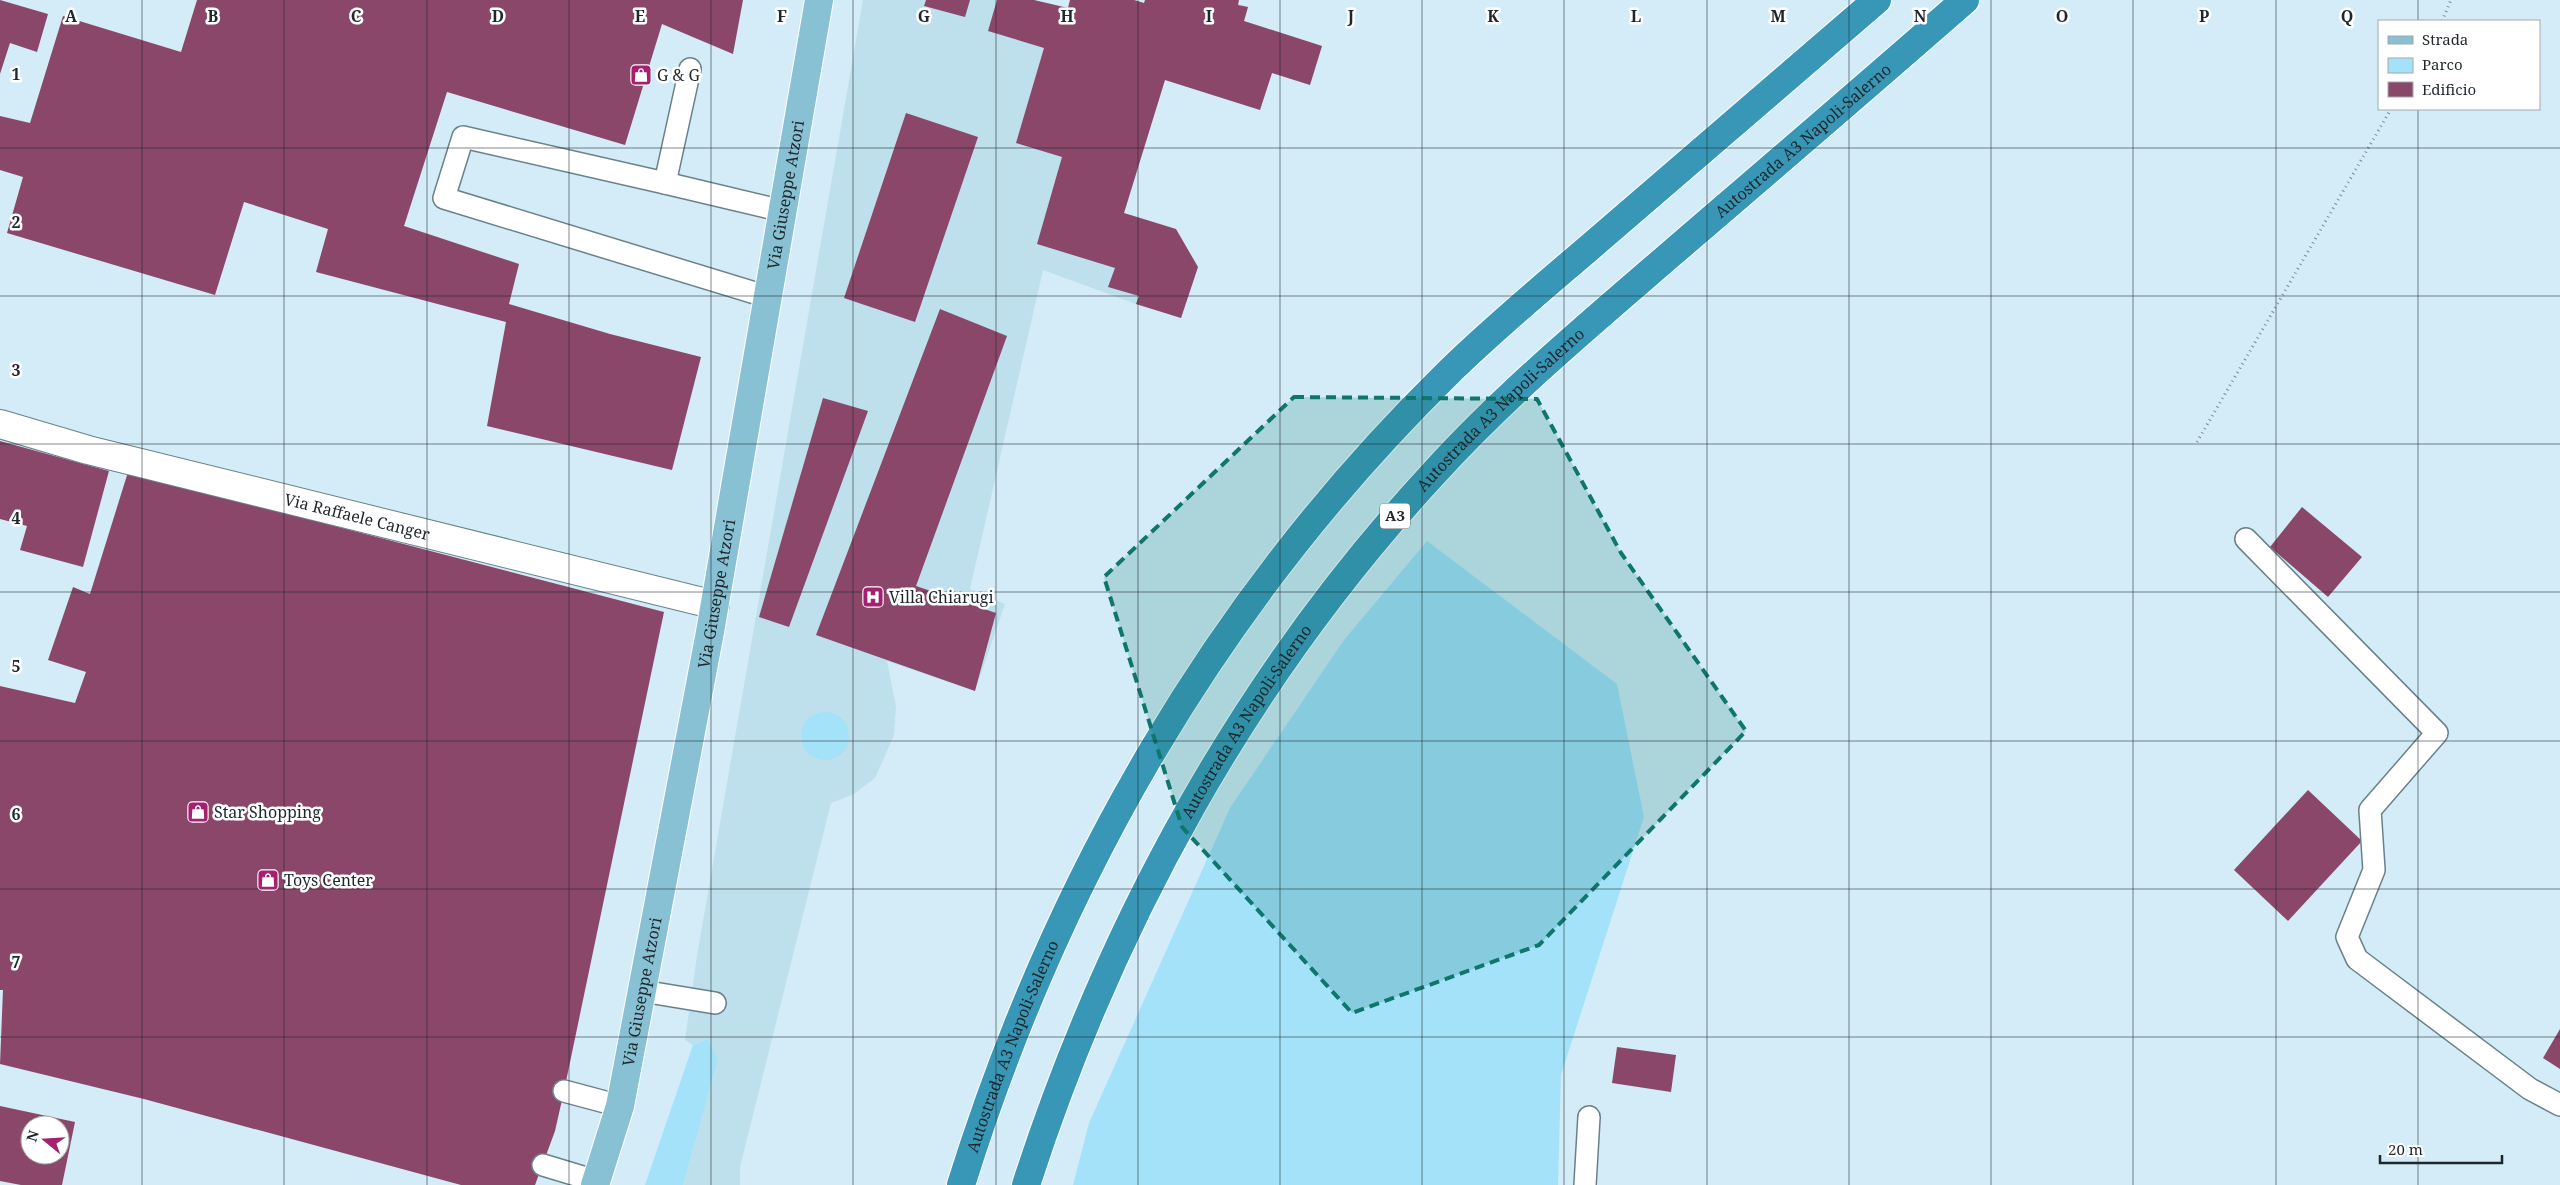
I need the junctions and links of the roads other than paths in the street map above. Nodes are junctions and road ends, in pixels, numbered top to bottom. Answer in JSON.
{"nodes":[{"id":1,"x":819,"y":0,"type":"edge"},
{"id":2,"x":1877,"y":0,"type":"edge"},
{"id":3,"x":1965,"y":0,"type":"edge"},
{"id":4,"x":690,"y":69,"type":"dead end"},
{"id":5,"x":664,"y":183,"type":"junction"},
{"id":6,"x":783,"y":210,"type":"junction"},
{"id":7,"x":768,"y":297,"type":"junction"},
{"id":8,"x":0,"y":424,"type":"edge"},
{"id":9,"x":2246,"y":539,"type":"dead end"},
{"id":10,"x":715,"y":605,"type":"junction"},
{"id":11,"x":642,"y":991,"type":"junction"},
{"id":12,"x":715,"y":1002,"type":"dead end"},
{"id":13,"x":564,"y":1092,"type":"dead end"},
{"id":14,"x":2560,"y":1105,"type":"edge"},
{"id":15,"x":620,"y":1106,"type":"junction"},
{"id":16,"x":1589,"y":1117,"type":"dead end"},
{"id":17,"x":543,"y":1164,"type":"dead end"},
{"id":18,"x":596,"y":1183,"type":"edge"},
{"id":19,"x":961,"y":1185,"type":"edge"},
{"id":20,"x":1026,"y":1185,"type":"edge"},
{"id":21,"x":1585,"y":1185,"type":"edge"}],
"edges":[{"from":1,"to":6,"type":"main road","name":"Via Giuseppe Atzori"},
{"from":2,"to":19,"type":"highway","name":"Autostrada A3 Napoli-Salerno"},
{"from":3,"to":20,"type":"highway","name":"Autostrada A3 Napoli-Salerno","number":"A3"},
{"from":4,"to":5,"type":"lane"},
{"from":5,"to":6,"type":"lane"},
{"from":5,"to":7,"type":"lane"},
{"from":6,"to":7,"type":"main road","name":"Via Giuseppe Atzori"},
{"from":7,"to":10,"type":"main road","name":"Via Giuseppe Atzori"},
{"from":8,"to":10,"type":"street","name":"Via Raffaele Canger"},
{"from":9,"to":14,"type":"lane"},
{"from":10,"to":11,"type":"main road","name":"Via Giuseppe Atzori"},
{"from":11,"to":12,"type":"lane"},
{"from":11,"to":15,"type":"main road","name":"Via Giuseppe Atzori"},
{"from":13,"to":15,"type":"lane"},
{"from":15,"to":18,"type":"main road","name":"Via Giuseppe Atzori"},
{"from":16,"to":21,"type":"lane"},
{"from":17,"to":18,"type":"lane"}]}
